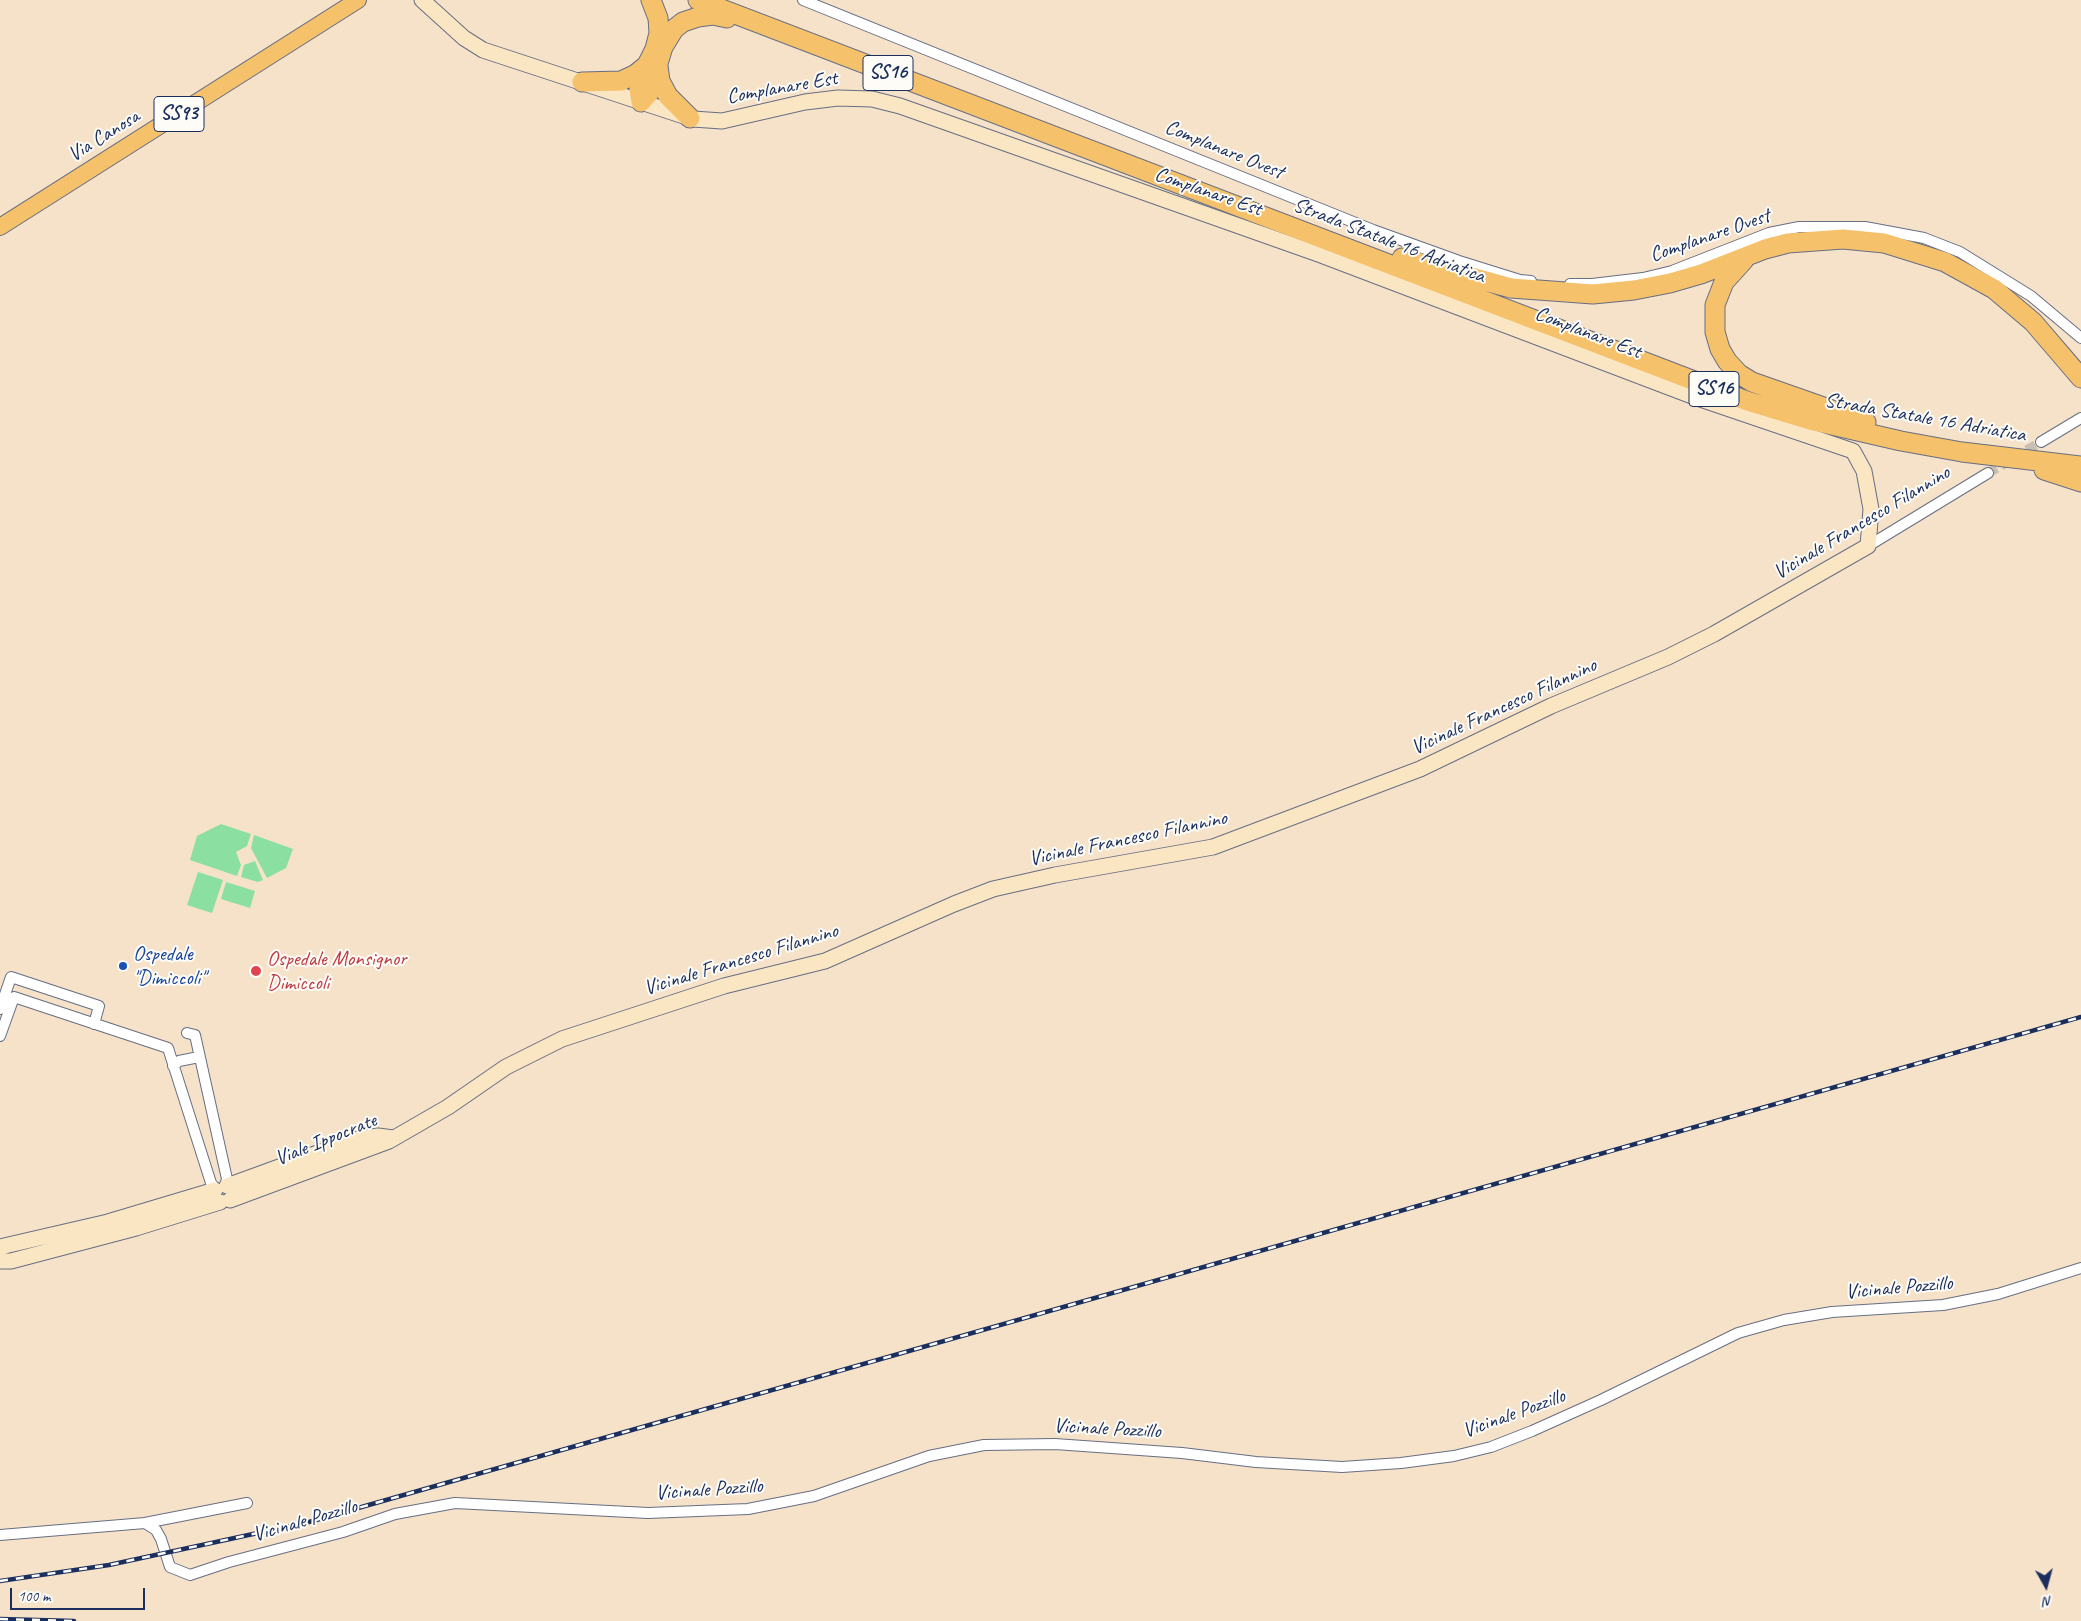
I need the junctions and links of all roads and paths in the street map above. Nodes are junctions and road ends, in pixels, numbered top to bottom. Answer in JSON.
{"nodes":[{"id":1,"x":358,"y":0,"type":"edge"},
{"id":2,"x":651,"y":0,"type":"edge"},
{"id":3,"x":698,"y":0,"type":"edge"},
{"id":4,"x":731,"y":0,"type":"edge"},
{"id":5,"x":804,"y":0,"type":"edge"},
{"id":6,"x":429,"y":1,"type":"edge"},
{"id":7,"x":833,"y":52,"type":"junction"},
{"id":8,"x":654,"y":63,"type":"junction"},
{"id":9,"x":582,"y":82,"type":"junction"},
{"id":10,"x":641,"y":102,"type":"junction"},
{"id":11,"x":690,"y":118,"type":"junction"},
{"id":12,"x":1083,"y":142,"type":"junction"},
{"id":13,"x":0,"y":227,"type":"edge"},
{"id":14,"x":1751,"y":254,"type":"junction"},
{"id":15,"x":1398,"y":257,"type":"junction"},
{"id":16,"x":2081,"y":338,"type":"edge"},
{"id":17,"x":2081,"y":378,"type":"edge"},
{"id":18,"x":2081,"y":418,"type":"edge"},
{"id":19,"x":1866,"y":422,"type":"junction"},
{"id":20,"x":2041,"y":442,"type":"tunnel mouth"},
{"id":21,"x":1962,"y":452,"type":"junction"},
{"id":22,"x":2081,"y":454,"type":"edge"},
{"id":23,"x":2081,"y":466,"type":"edge"},
{"id":24,"x":1988,"y":473,"type":"tunnel mouth"},
{"id":25,"x":2081,"y":482,"type":"edge"},
{"id":26,"x":1868,"y":546,"type":"junction"},
{"id":27,"x":0,"y":1009,"type":"edge"},
{"id":28,"x":94,"y":1024,"type":"junction"},
{"id":29,"x":187,"y":1033,"type":"dead end"},
{"id":30,"x":0,"y":1036,"type":"edge"},
{"id":31,"x":199,"y":1057,"type":"junction"},
{"id":32,"x":174,"y":1066,"type":"junction"},
{"id":33,"x":394,"y":1138,"type":"joint"},
{"id":34,"x":222,"y":1192,"type":"junction"},
{"id":35,"x":0,"y":1246,"type":"edge"},
{"id":36,"x":4,"y":1262,"type":"edge"},
{"id":37,"x":2081,"y":1268,"type":"edge"},
{"id":38,"x":247,"y":1503,"type":"dead end"},
{"id":39,"x":145,"y":1522,"type":"junction"},
{"id":40,"x":0,"y":1535,"type":"edge"}],
"edges":[{"from":1,"to":13,"type":"main road","name":"Via Canosa","number":"SS93"},
{"from":2,"to":8,"type":"highway","number":"SS16"},
{"from":3,"to":7,"type":"highway","name":"Strada Statale 16 Adriatica","number":"SS16"},
{"from":4,"to":12,"type":"highway","name":"Strada Statale 16 Adriatica","number":"SS16"},
{"from":5,"to":16,"type":"street","name":"Complanare Ovest"},
{"from":6,"to":9,"type":"street","name":"Complanare Est"},
{"from":7,"to":8,"type":"highway","number":"SS16"},
{"from":7,"to":12,"type":"highway","name":"Strada Statale 16 Adriatica","number":"SS16"},
{"from":8,"to":9,"type":"highway"},
{"from":8,"to":10,"type":"highway","number":"SS16"},
{"from":8,"to":11,"type":"highway"},
{"from":9,"to":10,"type":"street","name":"Complanare Est"},
{"from":10,"to":11,"type":"street","name":"Complanare Est"},
{"from":11,"to":26,"type":"street","name":"Complanare Est"},
{"from":12,"to":15,"type":"highway","name":"Strada Statale 16 Adriatica","number":"SS16"},
{"from":12,"to":21,"type":"highway","name":"Strada Statale 16 Adriatica","number":"SS16"},
{"from":14,"to":15,"type":"highway","number":"SS16"},
{"from":14,"to":17,"type":"highway","number":"SS16"},
{"from":14,"to":19,"type":"highway","number":"SS16"},
{"from":15,"to":19,"type":"highway","name":"Strada Statale 16 Adriatica","number":"SS16"},
{"from":18,"to":20,"type":"street"},
{"from":19,"to":22,"type":"highway","name":"Strada Statale 16 Adriatica","number":"SS16"},
{"from":21,"to":23,"type":"highway","name":"Strada Statale 16 Adriatica","number":"SS16"},
{"from":21,"to":25,"type":"highway","number":"SS16"},
{"from":24,"to":26,"type":"street","name":"Vicinale Francesco Filannino"},
{"from":26,"to":33,"type":"street","name":"Vicinale Francesco Filannino"},
{"from":27,"to":28,"type":"street"},
{"from":28,"to":30,"type":"street"},
{"from":28,"to":32,"type":"street"},
{"from":29,"to":31,"type":"street"},
{"from":31,"to":32,"type":"street"},
{"from":31,"to":34,"type":"street"},
{"from":32,"to":34,"type":"street"},
{"from":33,"to":34,"type":"street","name":"Viale Ippocrate"},
{"from":34,"to":35,"type":"street","name":"Viale Ippocrate"},
{"from":34,"to":36,"type":"street","name":"Viale Ippocrate"},
{"from":37,"to":39,"type":"street","name":"Vicinale Pozzillo"},
{"from":38,"to":39,"type":"street"},
{"from":39,"to":40,"type":"street"}]}
